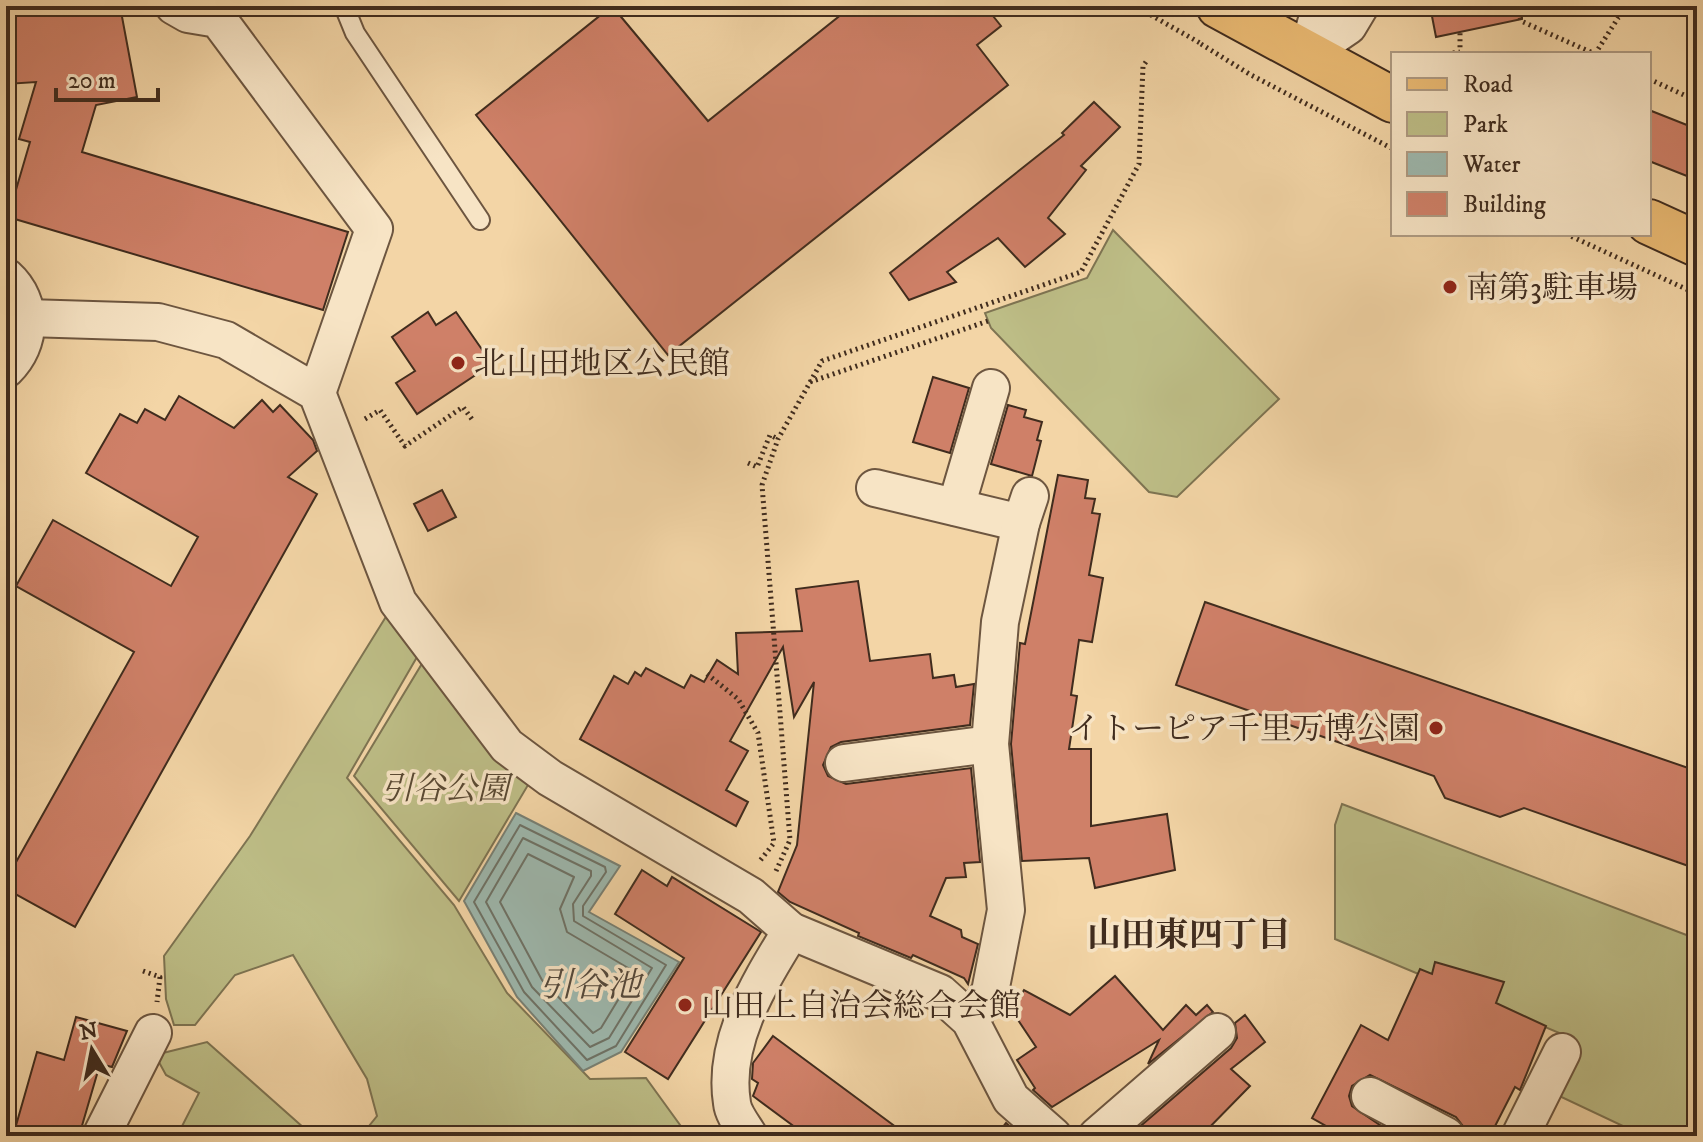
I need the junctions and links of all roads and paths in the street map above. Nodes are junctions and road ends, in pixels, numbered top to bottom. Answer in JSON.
{"nodes":[{"id":1,"x":174,"y":6,"type":"edge"},
{"id":2,"x":344,"y":6,"type":"edge"},
{"id":3,"x":1135,"y":6,"type":"edge"},
{"id":4,"x":1321,"y":6,"type":"edge"},
{"id":5,"x":1360,"y":6,"type":"edge"},
{"id":6,"x":1517,"y":6,"type":"edge"},
{"id":7,"x":1635,"y":6,"type":"edge"},
{"id":8,"x":1677,"y":6,"type":"edge"},
{"id":9,"x":1213,"y":19,"type":"edge"},
{"id":10,"x":1697,"y":23,"type":"edge"},
{"id":11,"x":1460,"y":31,"type":"dead end"},
{"id":12,"x":1460,"y":52,"type":"edge"},
{"id":13,"x":1591,"y":52,"type":"edge"},
{"id":14,"x":1596,"y":52,"type":"edge"},
{"id":15,"x":1307,"y":54,"type":"junction"},
{"id":16,"x":1148,"y":59,"type":"dead end"},
{"id":17,"x":1651,"y":80,"type":"edge"},
{"id":18,"x":1391,"y":99,"type":"edge"},
{"id":19,"x":1697,"y":101,"type":"edge"},
{"id":20,"x":1391,"y":148,"type":"edge"},
{"id":21,"x":480,"y":220,"type":"dead end"},
{"id":22,"x":1651,"y":223,"type":"edge"},
{"id":23,"x":1570,"y":236,"type":"edge"},
{"id":24,"x":1697,"y":244,"type":"edge"},
{"id":25,"x":6,"y":277,"type":"edge"},
{"id":26,"x":1697,"y":294,"type":"edge"},
{"id":27,"x":27,"y":318,"type":"junction"},
{"id":28,"x":988,"y":321,"type":"dead end"},
{"id":29,"x":6,"y":369,"type":"edge"},
{"id":30,"x":809,"y":382,"type":"junction"},
{"id":31,"x":991,"y":388,"type":"dead end"},
{"id":32,"x":317,"y":393,"type":"junction"},
{"id":33,"x":474,"y":422,"type":"dead end"},
{"id":34,"x":334,"y":437,"type":"junction"},
{"id":35,"x":778,"y":439,"type":"junction"},
{"id":36,"x":748,"y":463,"type":"dead end"},
{"id":37,"x":875,"y":488,"type":"dead end"},
{"id":38,"x":956,"y":507,"type":"junction"},
{"id":39,"x":707,"y":674,"type":"dead end"},
{"id":40,"x":990,"y":744,"type":"junction"},
{"id":41,"x":844,"y":763,"type":"dead end"},
{"id":42,"x":751,"y":896,"type":"junction"},
{"id":43,"x":791,"y":931,"type":"junction"},
{"id":44,"x":970,"y":1020,"type":"junction"},
{"id":45,"x":1217,"y":1032,"type":"dead end"},
{"id":46,"x":153,"y":1033,"type":"dead end"},
{"id":47,"x":1562,"y":1052,"type":"dead end"},
{"id":48,"x":1370,"y":1096,"type":"dead end"},
{"id":49,"x":1432,"y":1133,"type":"edge"},
{"id":50,"x":101,"y":1136,"type":"edge"},
{"id":51,"x":749,"y":1136,"type":"edge"},
{"id":52,"x":1053,"y":1136,"type":"edge"},
{"id":53,"x":1097,"y":1136,"type":"edge"},
{"id":54,"x":1520,"y":1136,"type":"edge"}],
"edges":[{"from":1,"to":32,"type":"street"},
{"from":2,"to":21,"type":"lane"},
{"from":3,"to":9,"type":"path","bridge":true},
{"from":4,"to":15,"type":"street"},
{"from":5,"to":15,"type":"street"},
{"from":6,"to":13,"type":"path"},
{"from":7,"to":14,"type":"path"},
{"from":8,"to":10,"type":"path"},
{"from":9,"to":15,"type":"main road"},
{"from":9,"to":20,"type":"path"},
{"from":11,"to":12,"type":"path"},
{"from":15,"to":18,"type":"main road"},
{"from":16,"to":30,"type":"path"},
{"from":17,"to":19,"type":"path"},
{"from":22,"to":24,"type":"main road"},
{"from":23,"to":26,"type":"path"},
{"from":25,"to":27,"type":"street"},
{"from":27,"to":29,"type":"street"},
{"from":27,"to":32,"type":"street"},
{"from":28,"to":30,"type":"path"},
{"from":30,"to":35,"type":"path"},
{"from":31,"to":38,"type":"street"},
{"from":32,"to":34,"type":"street"},
{"from":33,"to":34,"type":"path"},
{"from":34,"to":42,"type":"street"},
{"from":35,"to":36,"type":"path"},
{"from":35,"to":42,"type":"path"},
{"from":37,"to":38,"type":"street"},
{"from":38,"to":40,"type":"street"},
{"from":39,"to":42,"type":"path"},
{"from":40,"to":41,"type":"street"},
{"from":40,"to":44,"type":"street"},
{"from":42,"to":43,"type":"street"},
{"from":43,"to":44,"type":"street"},
{"from":43,"to":51,"type":"street"},
{"from":44,"to":52,"type":"street"},
{"from":45,"to":53,"type":"street"},
{"from":46,"to":50,"type":"street"},
{"from":47,"to":54,"type":"street"},
{"from":48,"to":49,"type":"street"}]}
